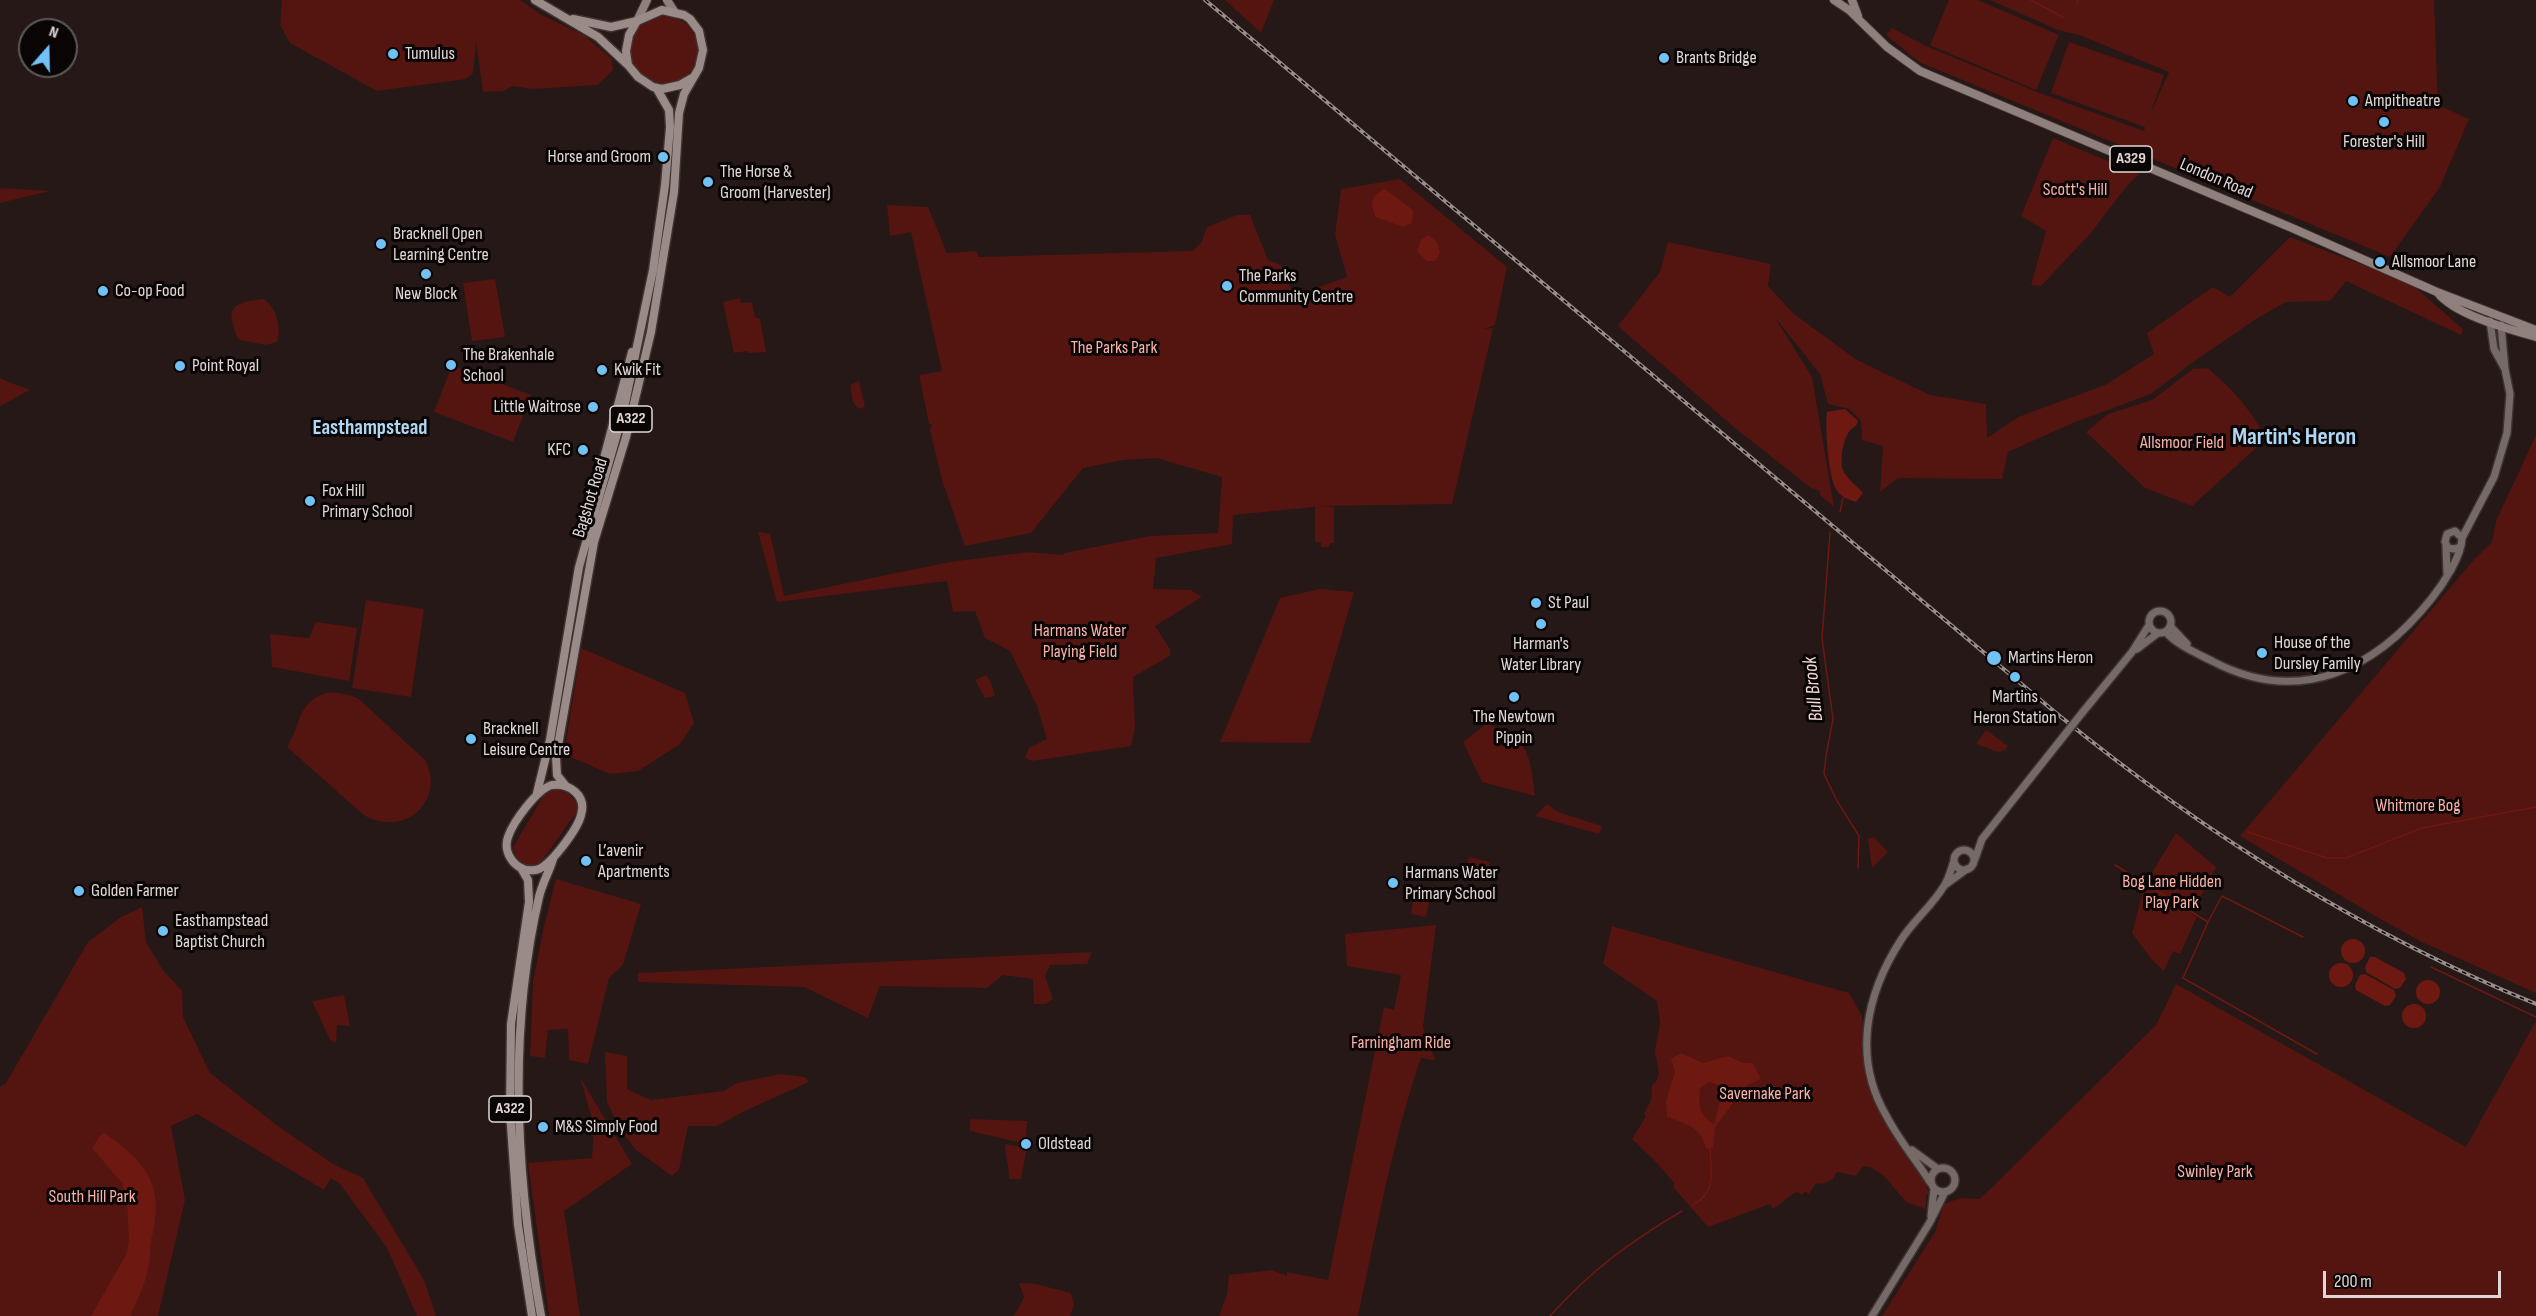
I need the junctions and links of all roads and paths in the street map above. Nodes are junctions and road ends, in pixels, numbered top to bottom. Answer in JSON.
{"nodes":[{"id":1,"x":535,"y":0,"type":"edge"},
{"id":2,"x":647,"y":0,"type":"edge"},
{"id":3,"x":667,"y":0,"type":"edge"},
{"id":4,"x":1834,"y":0,"type":"edge"},
{"id":5,"x":1852,"y":0,"type":"edge"},
{"id":6,"x":674,"y":11,"type":"junction"},
{"id":7,"x":569,"y":19,"type":"junction"},
{"id":8,"x":637,"y":21,"type":"junction"},
{"id":9,"x":1861,"y":22,"type":"junction"},
{"id":10,"x":628,"y":65,"type":"junction"},
{"id":11,"x":692,"y":78,"type":"junction"},
{"id":12,"x":657,"y":89,"type":"junction"},
{"id":13,"x":2491,"y":317,"type":"junction"},
{"id":14,"x":2502,"y":322,"type":"junction"},
{"id":15,"x":2536,"y":330,"type":"edge"},
{"id":16,"x":2536,"y":337,"type":"edge"},
{"id":17,"x":2505,"y":369,"type":"junction"},
{"id":18,"x":2476,"y":512,"type":"junction"},
{"id":19,"x":2453,"y":531,"type":"junction"},
{"id":20,"x":2462,"y":538,"type":"junction"},
{"id":21,"x":2446,"y":546,"type":"junction"},
{"id":22,"x":2460,"y":547,"type":"junction"},
{"id":23,"x":2446,"y":579,"type":"junction"},
{"id":24,"x":2149,"y":625,"type":"junction"},
{"id":25,"x":2165,"y":630,"type":"junction"},
{"id":26,"x":2132,"y":652,"type":"junction"},
{"id":27,"x":565,"y":785,"type":"junction"},
{"id":28,"x":537,"y":793,"type":"junction"},
{"id":29,"x":1982,"y":839,"type":"junction"},
{"id":30,"x":1965,"y":849,"type":"junction"},
{"id":31,"x":553,"y":859,"type":"junction"},
{"id":32,"x":1975,"y":859,"type":"junction"},
{"id":33,"x":1954,"y":861,"type":"junction"},
{"id":34,"x":521,"y":868,"type":"junction"},
{"id":35,"x":1968,"y":869,"type":"junction"},
{"id":36,"x":1945,"y":885,"type":"junction"},
{"id":37,"x":1905,"y":1145,"type":"junction"},
{"id":38,"x":1938,"y":1169,"type":"junction"},
{"id":39,"x":1932,"y":1185,"type":"junction"},
{"id":40,"x":1945,"y":1192,"type":"junction"},
{"id":41,"x":1930,"y":1222,"type":"junction"},
{"id":42,"x":532,"y":1316,"type":"edge"},
{"id":43,"x":541,"y":1316,"type":"edge"},
{"id":44,"x":1872,"y":1316,"type":"edge"}],
"edges":[{"from":1,"to":7,"type":"highway"},
{"from":2,"to":8,"type":"main road"},
{"from":3,"to":6,"type":"main road"},
{"from":4,"to":9,"type":"main road","name":"London Road","number":"A329"},
{"from":5,"to":9,"type":"main road","name":"London Road","number":"A329"},
{"from":6,"to":8,"type":"highway"},
{"from":6,"to":11,"type":"highway"},
{"from":7,"to":8,"type":"highway"},
{"from":7,"to":10,"type":"highway"},
{"from":8,"to":10,"type":"highway"},
{"from":9,"to":13,"type":"main road","name":"London Road","number":"A329"},
{"from":10,"to":12,"type":"highway"},
{"from":11,"to":12,"type":"highway"},
{"from":11,"to":27,"type":"highway","name":"Bagshot Road","number":"A322"},
{"from":12,"to":28,"type":"highway","name":"Bagshot Road","number":"A322"},
{"from":13,"to":14,"type":"main road","name":"London Road","number":"A329"},
{"from":13,"to":17,"type":"main road"},
{"from":14,"to":15,"type":"main road","name":"London Road","number":"A329"},
{"from":14,"to":16,"type":"main road","name":"London Road","number":"A329"},
{"from":14,"to":17,"type":"main road"},
{"from":17,"to":18,"type":"main road"},
{"from":18,"to":19,"type":"main road"},
{"from":18,"to":20,"type":"main road"},
{"from":19,"to":20,"type":"main road"},
{"from":19,"to":21,"type":"main road"},
{"from":20,"to":22,"type":"main road"},
{"from":21,"to":22,"type":"main road"},
{"from":21,"to":23,"type":"main road"},
{"from":22,"to":23,"type":"main road"},
{"from":23,"to":25,"type":"main road"},
{"from":24,"to":25,"type":"main road"},
{"from":24,"to":25,"type":"main road"},
{"from":24,"to":26,"type":"main road"},
{"from":25,"to":26,"type":"main road"},
{"from":26,"to":29,"type":"main road","bridge":true},
{"from":27,"to":28,"type":"highway"},
{"from":27,"to":31,"type":"highway","number":"A322"},
{"from":28,"to":34,"type":"highway","number":"A322"},
{"from":29,"to":30,"type":"main road"},
{"from":29,"to":32,"type":"main road"},
{"from":30,"to":32,"type":"main road"},
{"from":30,"to":33,"type":"main road"},
{"from":31,"to":34,"type":"highway"},
{"from":31,"to":43,"type":"highway","number":"A322"},
{"from":32,"to":35,"type":"main road"},
{"from":33,"to":35,"type":"main road"},
{"from":33,"to":36,"type":"main road"},
{"from":34,"to":42,"type":"highway","number":"A322"},
{"from":35,"to":36,"type":"main road"},
{"from":36,"to":37,"type":"main road"},
{"from":37,"to":38,"type":"main road"},
{"from":37,"to":39,"type":"main road"},
{"from":38,"to":39,"type":"main road"},
{"from":38,"to":40,"type":"main road"},
{"from":39,"to":40,"type":"main road"},
{"from":39,"to":41,"type":"main road"},
{"from":40,"to":41,"type":"main road"},
{"from":41,"to":44,"type":"main road"}]}
